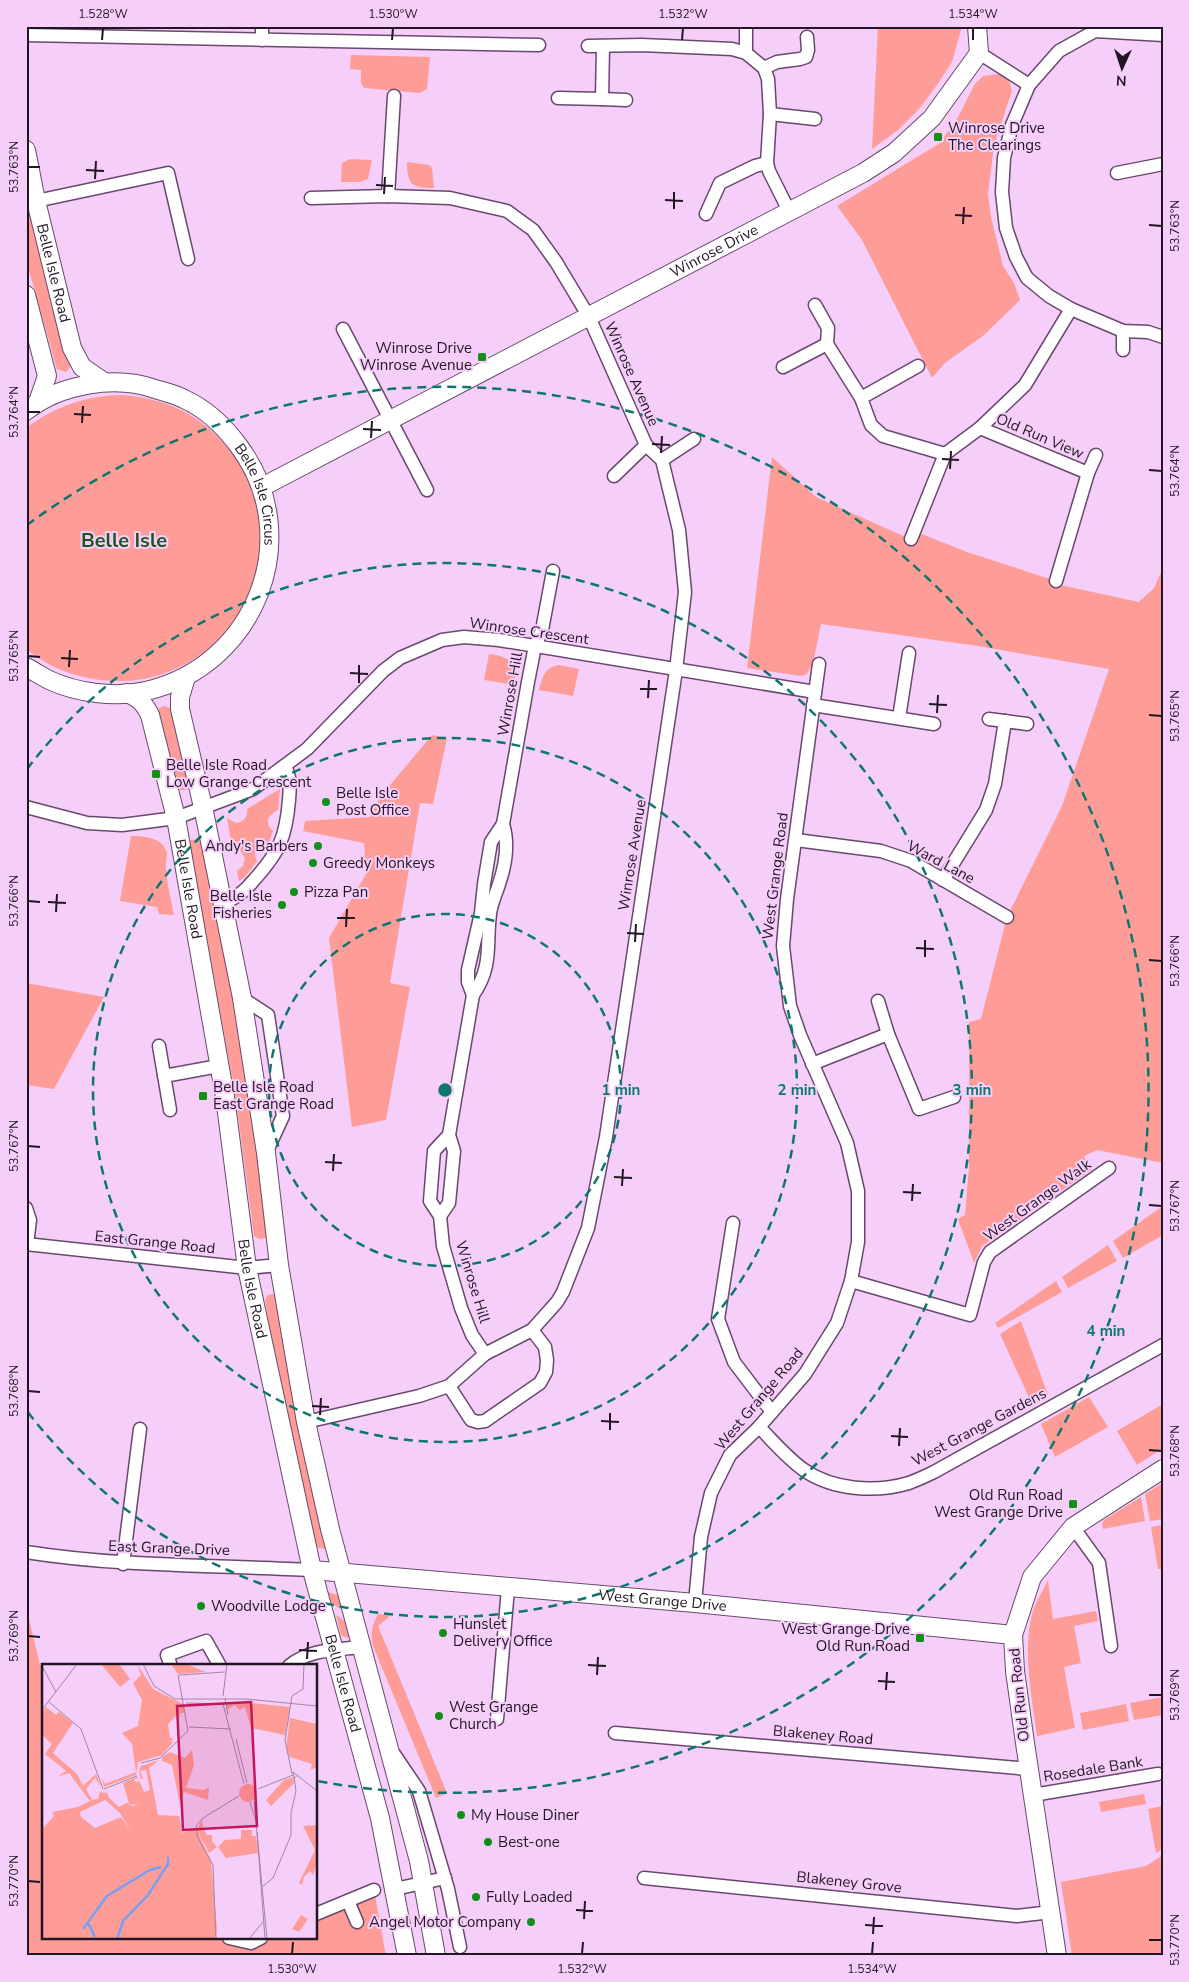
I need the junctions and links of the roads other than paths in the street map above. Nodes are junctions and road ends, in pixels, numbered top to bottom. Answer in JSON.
{"nodes":[{"id":1,"x":262,"y":26,"type":"edge"},
{"id":2,"x":746,"y":26,"type":"edge"},
{"id":3,"x":977,"y":26,"type":"edge"},
{"id":4,"x":1163,"y":35,"type":"edge"},
{"id":5,"x":26,"y":36,"type":"edge"},
{"id":6,"x":807,"y":36,"type":"dead end"},
{"id":7,"x":262,"y":40,"type":"junction"},
{"id":8,"x":539,"y":45,"type":"dead end"},
{"id":9,"x":588,"y":46,"type":"dead end"},
{"id":10,"x":603,"y":46,"type":"junction"},
{"id":11,"x":746,"y":53,"type":"junction"},
{"id":12,"x":979,"y":53,"type":"junction"},
{"id":13,"x":764,"y":68,"type":"junction"},
{"id":14,"x":1029,"y":85,"type":"junction"},
{"id":15,"x":394,"y":96,"type":"dead end"},
{"id":16,"x":558,"y":98,"type":"dead end"},
{"id":17,"x":602,"y":100,"type":"junction"},
{"id":18,"x":626,"y":100,"type":"dead end"},
{"id":19,"x":770,"y":114,"type":"junction"},
{"id":20,"x":815,"y":119,"type":"dead end"},
{"id":21,"x":26,"y":150,"type":"edge"},
{"id":22,"x":766,"y":163,"type":"junction"},
{"id":23,"x":1163,"y":164,"type":"edge"},
{"id":24,"x":1117,"y":173,"type":"dead end"},
{"id":25,"x":388,"y":196,"type":"junction"},
{"id":26,"x":311,"y":198,"type":"dead end"},
{"id":27,"x":36,"y":201,"type":"junction"},
{"id":28,"x":788,"y":211,"type":"junction"},
{"id":29,"x":706,"y":214,"type":"dead end"},
{"id":30,"x":188,"y":259,"type":"dead end"},
{"id":31,"x":26,"y":295,"type":"edge"},
{"id":32,"x":815,"y":305,"type":"dead end"},
{"id":33,"x":1071,"y":309,"type":"junction"},
{"id":34,"x":588,"y":317,"type":"junction"},
{"id":35,"x":343,"y":329,"type":"dead end"},
{"id":36,"x":1123,"y":331,"type":"junction"},
{"id":37,"x":1163,"y":337,"type":"edge"},
{"id":38,"x":826,"y":344,"type":"junction"},
{"id":39,"x":1122,"y":350,"type":"dead end"},
{"id":40,"x":918,"y":366,"type":"dead end"},
{"id":41,"x":783,"y":367,"type":"dead end"},
{"id":42,"x":104,"y":382,"type":"junction"},
{"id":43,"x":861,"y":398,"type":"junction"},
{"id":44,"x":32,"y":406,"type":"edge"},
{"id":45,"x":391,"y":420,"type":"junction"},
{"id":46,"x":980,"y":428,"type":"junction"},
{"id":47,"x":694,"y":439,"type":"dead end"},
{"id":48,"x":646,"y":445,"type":"junction"},
{"id":49,"x":945,"y":454,"type":"junction"},
{"id":50,"x":1096,"y":454,"type":"dead end"},
{"id":51,"x":662,"y":460,"type":"junction"},
{"id":52,"x":1088,"y":474,"type":"junction"},
{"id":53,"x":614,"y":476,"type":"dead end"},
{"id":54,"x":262,"y":487,"type":"junction"},
{"id":55,"x":427,"y":490,"type":"dead end"},
{"id":56,"x":911,"y":539,"type":"dead end"},
{"id":57,"x":553,"y":571,"type":"dead end"},
{"id":58,"x":1056,"y":581,"type":"dead end"},
{"id":59,"x":535,"y":646,"type":"junction"},
{"id":60,"x":909,"y":653,"type":"dead end"},
{"id":61,"x":819,"y":664,"type":"dead end"},
{"id":62,"x":26,"y":667,"type":"edge"},
{"id":63,"x":676,"y":670,"type":"junction"},
{"id":64,"x":186,"y":676,"type":"junction"},
{"id":65,"x":127,"y":694,"type":"junction"},
{"id":66,"x":814,"y":699,"type":"junction"},
{"id":67,"x":899,"y":718,"type":"junction"},
{"id":68,"x":989,"y":719,"type":"dead end"},
{"id":69,"x":1005,"y":721,"type":"junction"},
{"id":70,"x":934,"y":724,"type":"dead end"},
{"id":71,"x":1027,"y":724,"type":"dead end"},
{"id":72,"x":285,"y":766,"type":"junction"},
{"id":73,"x":26,"y":807,"type":"edge"},
{"id":74,"x":203,"y":807,"type":"junction"},
{"id":75,"x":176,"y":818,"type":"junction"},
{"id":76,"x":796,"y":840,"type":"junction"},
{"id":77,"x":943,"y":880,"type":"junction"},
{"id":78,"x":223,"y":902,"type":"junction"},
{"id":79,"x":1007,"y":917,"type":"dead end"},
{"id":80,"x":878,"y":1001,"type":"dead end"},
{"id":81,"x":888,"y":1034,"type":"junction"},
{"id":82,"x":159,"y":1046,"type":"dead end"},
{"id":83,"x":812,"y":1064,"type":"junction"},
{"id":84,"x":219,"y":1066,"type":"junction"},
{"id":85,"x":164,"y":1076,"type":"junction"},
{"id":86,"x":954,"y":1097,"type":"dead end"},
{"id":87,"x":170,"y":1110,"type":"dead end"},
{"id":88,"x":449,"y":1135,"type":"junction"},
{"id":89,"x":1109,"y":1168,"type":"dead end"},
{"id":90,"x":26,"y":1208,"type":"edge"},
{"id":91,"x":440,"y":1216,"type":"junction"},
{"id":92,"x":733,"y":1223,"type":"dead end"},
{"id":93,"x":27,"y":1244,"type":"edge"},
{"id":94,"x":279,"y":1265,"type":"junction"},
{"id":95,"x":247,"y":1268,"type":"junction"},
{"id":96,"x":851,"y":1282,"type":"junction"},
{"id":97,"x":532,"y":1330,"type":"junction"},
{"id":98,"x":1163,"y":1345,"type":"edge"},
{"id":99,"x":485,"y":1354,"type":"junction"},
{"id":100,"x":449,"y":1386,"type":"junction"},
{"id":101,"x":772,"y":1412,"type":"junction"},
{"id":102,"x":306,"y":1422,"type":"junction"},
{"id":103,"x":759,"y":1426,"type":"junction"},
{"id":104,"x":140,"y":1429,"type":"dead end"},
{"id":105,"x":1163,"y":1469,"type":"edge"},
{"id":106,"x":1073,"y":1528,"type":"junction"},
{"id":107,"x":26,"y":1552,"type":"edge"},
{"id":108,"x":123,"y":1564,"type":"junction"},
{"id":109,"x":312,"y":1570,"type":"junction"},
{"id":110,"x":342,"y":1573,"type":"junction"},
{"id":111,"x":508,"y":1588,"type":"junction"},
{"id":112,"x":695,"y":1604,"type":"junction"},
{"id":113,"x":1013,"y":1634,"type":"junction"},
{"id":114,"x":1111,"y":1646,"type":"dead end"},
{"id":115,"x":360,"y":1647,"type":"junction"},
{"id":116,"x":335,"y":1651,"type":"junction"},
{"id":117,"x":170,"y":1664,"type":"edge"},
{"id":118,"x":219,"y":1664,"type":"edge"},
{"id":119,"x":292,"y":1664,"type":"edge"},
{"id":120,"x":485,"y":1698,"type":"dead end"},
{"id":121,"x":499,"y":1699,"type":"junction"},
{"id":122,"x":497,"y":1719,"type":"dead end"},
{"id":123,"x":615,"y":1733,"type":"dead end"},
{"id":124,"x":388,"y":1745,"type":"junction"},
{"id":125,"x":1029,"y":1769,"type":"junction"},
{"id":126,"x":1158,"y":1774,"type":"dead end"},
{"id":127,"x":1033,"y":1795,"type":"junction"},
{"id":128,"x":445,"y":1878,"type":"junction"},
{"id":129,"x":644,"y":1878,"type":"dead end"},
{"id":130,"x":423,"y":1883,"type":"junction"},
{"id":131,"x":394,"y":1889,"type":"junction"},
{"id":132,"x":374,"y":1890,"type":"dead end"},
{"id":133,"x":348,"y":1901,"type":"junction"},
{"id":134,"x":1051,"y":1912,"type":"junction"},
{"id":135,"x":318,"y":1913,"type":"edge"},
{"id":136,"x":357,"y":1922,"type":"dead end"},
{"id":137,"x":238,"y":1940,"type":"edge"},
{"id":138,"x":257,"y":1940,"type":"edge"},
{"id":139,"x":460,"y":1948,"type":"dead end"},
{"id":140,"x":407,"y":1956,"type":"edge"},
{"id":141,"x":436,"y":1956,"type":"edge"},
{"id":142,"x":1057,"y":1956,"type":"edge"}],
"edges":[{"from":1,"to":7,"type":"street"},
{"from":2,"to":11,"type":"street"},
{"from":3,"to":12,"type":"street"},
{"from":4,"to":14,"type":"street"},
{"from":5,"to":7,"type":"street"},
{"from":6,"to":13,"type":"street"},
{"from":7,"to":8,"type":"street"},
{"from":9,"to":10,"type":"street"},
{"from":10,"to":11,"type":"street"},
{"from":10,"to":17,"type":"street"},
{"from":11,"to":13,"type":"street"},
{"from":12,"to":14,"type":"street"},
{"from":12,"to":28,"type":"street","name":"Winrose Drive"},
{"from":13,"to":19,"type":"street"},
{"from":14,"to":33,"type":"street"},
{"from":15,"to":25,"type":"street"},
{"from":16,"to":17,"type":"street"},
{"from":17,"to":18,"type":"street"},
{"from":19,"to":20,"type":"street"},
{"from":19,"to":22,"type":"street"},
{"from":21,"to":27,"type":"street","name":"Belle Isle Road"},
{"from":22,"to":28,"type":"street"},
{"from":22,"to":29,"type":"street"},
{"from":23,"to":24,"type":"street"},
{"from":25,"to":26,"type":"street","name":"Winrose Avenue"},
{"from":25,"to":34,"type":"street","name":"Winrose Avenue"},
{"from":27,"to":30,"type":"street"},
{"from":27,"to":42,"type":"street","name":"Belle Isle Road"},
{"from":28,"to":34,"type":"street","name":"Winrose Drive"},
{"from":31,"to":44,"type":"street"},
{"from":32,"to":38,"type":"street"},
{"from":33,"to":36,"type":"street"},
{"from":33,"to":46,"type":"street"},
{"from":34,"to":45,"type":"street","name":"Winrose Drive"},
{"from":34,"to":48,"type":"street","name":"Winrose Avenue"},
{"from":35,"to":45,"type":"street"},
{"from":36,"to":37,"type":"street"},
{"from":36,"to":39,"type":"street"},
{"from":38,"to":41,"type":"street"},
{"from":38,"to":43,"type":"street"},
{"from":40,"to":43,"type":"street"},
{"from":42,"to":44,"type":"street","name":"Belle Isle Circus"},
{"from":42,"to":54,"type":"street","name":"Belle Isle Circus"},
{"from":43,"to":49,"type":"street"},
{"from":45,"to":54,"type":"street","name":"Winrose Drive"},
{"from":45,"to":55,"type":"street"},
{"from":46,"to":49,"type":"street"},
{"from":46,"to":52,"type":"street","name":"Old Run View"},
{"from":47,"to":51,"type":"street"},
{"from":48,"to":51,"type":"street","name":"Winrose Avenue"},
{"from":48,"to":53,"type":"street","name":"Winrose Avenue"},
{"from":49,"to":56,"type":"street"},
{"from":50,"to":52,"type":"street","name":"Old Run View"},
{"from":51,"to":63,"type":"street","name":"Winrose Avenue"},
{"from":52,"to":58,"type":"street","name":"Old Run View"},
{"from":54,"to":64,"type":"street","name":"Belle Isle Circus"},
{"from":57,"to":59,"type":"street","name":"Winrose Hill"},
{"from":59,"to":63,"type":"street","name":"Winrose Crescent"},
{"from":59,"to":72,"type":"street","name":"Winrose Crescent"},
{"from":59,"to":88,"type":"street","name":"Winrose Hill"},
{"from":60,"to":67,"type":"street"},
{"from":61,"to":66,"type":"street","name":"West Grange Road"},
{"from":62,"to":65,"type":"street","name":"Belle Isle Circus"},
{"from":63,"to":66,"type":"street","name":"Winrose Crescent"},
{"from":63,"to":97,"type":"street","name":"Winrose Avenue"},
{"from":64,"to":65,"type":"street","name":"Belle Isle Circus"},
{"from":64,"to":74,"type":"street","name":"Belle Isle Road"},
{"from":65,"to":75,"type":"street","name":"Belle Isle Road"},
{"from":66,"to":67,"type":"street","name":"Winrose Crescent"},
{"from":66,"to":76,"type":"street","name":"West Grange Road"},
{"from":67,"to":70,"type":"street","name":"Winrose Crescent"},
{"from":68,"to":69,"type":"street"},
{"from":69,"to":71,"type":"street"},
{"from":69,"to":77,"type":"street"},
{"from":72,"to":74,"type":"street","name":"Winrose Crescent"},
{"from":72,"to":78,"type":"street"},
{"from":73,"to":75,"type":"street","name":"Winrose Crescent"},
{"from":74,"to":75,"type":"street","name":"Winrose Crescent"},
{"from":74,"to":78,"type":"street","name":"Belle Isle Road"},
{"from":75,"to":84,"type":"street","name":"Belle Isle Road"},
{"from":76,"to":77,"type":"street","name":"Ward Lane"},
{"from":76,"to":83,"type":"street","name":"West Grange Road"},
{"from":77,"to":79,"type":"street","name":"Ward Lane"},
{"from":78,"to":94,"type":"street","name":"Belle Isle Road"},
{"from":80,"to":81,"type":"street"},
{"from":81,"to":83,"type":"street"},
{"from":81,"to":86,"type":"street"},
{"from":82,"to":85,"type":"street"},
{"from":83,"to":96,"type":"street","name":"West Grange Road"},
{"from":84,"to":85,"type":"street"},
{"from":84,"to":95,"type":"street","name":"Belle Isle Road"},
{"from":85,"to":87,"type":"street"},
{"from":88,"to":91,"type":"street","name":"Winrose Hill"},
{"from":88,"to":91,"type":"street","name":"Winrose Hill"},
{"from":89,"to":96,"type":"street","name":"West Grange Walk"},
{"from":90,"to":93,"type":"street","name":"East Grange Road"},
{"from":91,"to":99,"type":"street","name":"Winrose Hill"},
{"from":92,"to":101,"type":"street"},
{"from":93,"to":95,"type":"street","name":"East Grange Road"},
{"from":94,"to":95,"type":"street","name":"East Grange Road"},
{"from":94,"to":102,"type":"street","name":"Belle Isle Road"},
{"from":95,"to":109,"type":"street","name":"Belle Isle Road"},
{"from":96,"to":101,"type":"street","name":"West Grange Road"},
{"from":97,"to":99,"type":"street","name":"Winrose Avenue"},
{"from":97,"to":100,"type":"street"},
{"from":98,"to":103,"type":"street","name":"West Grange Gardens"},
{"from":99,"to":100,"type":"street","name":"Winrose Avenue"},
{"from":100,"to":102,"type":"street","name":"Winrose Avenue"},
{"from":101,"to":103,"type":"street","name":"West Grange Road"},
{"from":102,"to":110,"type":"street","name":"Belle Isle Road"},
{"from":103,"to":112,"type":"street","name":"West Grange Road"},
{"from":104,"to":108,"type":"street"},
{"from":105,"to":106,"type":"street","name":"Old Run Road"},
{"from":106,"to":113,"type":"street","name":"Old Run Road"},
{"from":106,"to":114,"type":"street"},
{"from":107,"to":108,"type":"street","name":"East Grange Drive"},
{"from":108,"to":109,"type":"street","name":"East Grange Drive"},
{"from":109,"to":110,"type":"street","name":"West Grange Drive"},
{"from":109,"to":116,"type":"street","name":"Belle Isle Road"},
{"from":110,"to":111,"type":"street","name":"West Grange Drive"},
{"from":110,"to":115,"type":"street","name":"Belle Isle Road"},
{"from":111,"to":112,"type":"street","name":"West Grange Drive"},
{"from":111,"to":121,"type":"street"},
{"from":112,"to":113,"type":"street","name":"West Grange Drive"},
{"from":113,"to":125,"type":"street","name":"Old Run Road"},
{"from":115,"to":116,"type":"street"},
{"from":115,"to":124,"type":"street","name":"Belle Isle Road"},
{"from":116,"to":119,"type":"street"},
{"from":116,"to":131,"type":"street","name":"Belle Isle Road"},
{"from":117,"to":118,"type":"street"},
{"from":120,"to":121,"type":"street"},
{"from":121,"to":122,"type":"street"},
{"from":123,"to":125,"type":"street","name":"Blakeney Road"},
{"from":124,"to":128,"type":"street","name":"Belle Isle Road"},
{"from":124,"to":130,"type":"street","name":"Belle Isle Road"},
{"from":125,"to":127,"type":"street","name":"Old Run Road"},
{"from":126,"to":127,"type":"street","name":"Rosedale Bank"},
{"from":127,"to":134,"type":"street","name":"Old Run Road"},
{"from":128,"to":130,"type":"street"},
{"from":128,"to":139,"type":"street","name":"Belle Isle Road"},
{"from":129,"to":134,"type":"street","name":"Blakeney Grove"},
{"from":130,"to":131,"type":"street"},
{"from":130,"to":141,"type":"street","name":"Belle Isle Road"},
{"from":131,"to":140,"type":"street","name":"Belle Isle Road"},
{"from":132,"to":133,"type":"street"},
{"from":133,"to":135,"type":"street"},
{"from":133,"to":136,"type":"street"},
{"from":134,"to":142,"type":"street","name":"Old Run Road"},
{"from":137,"to":138,"type":"street"}]}
